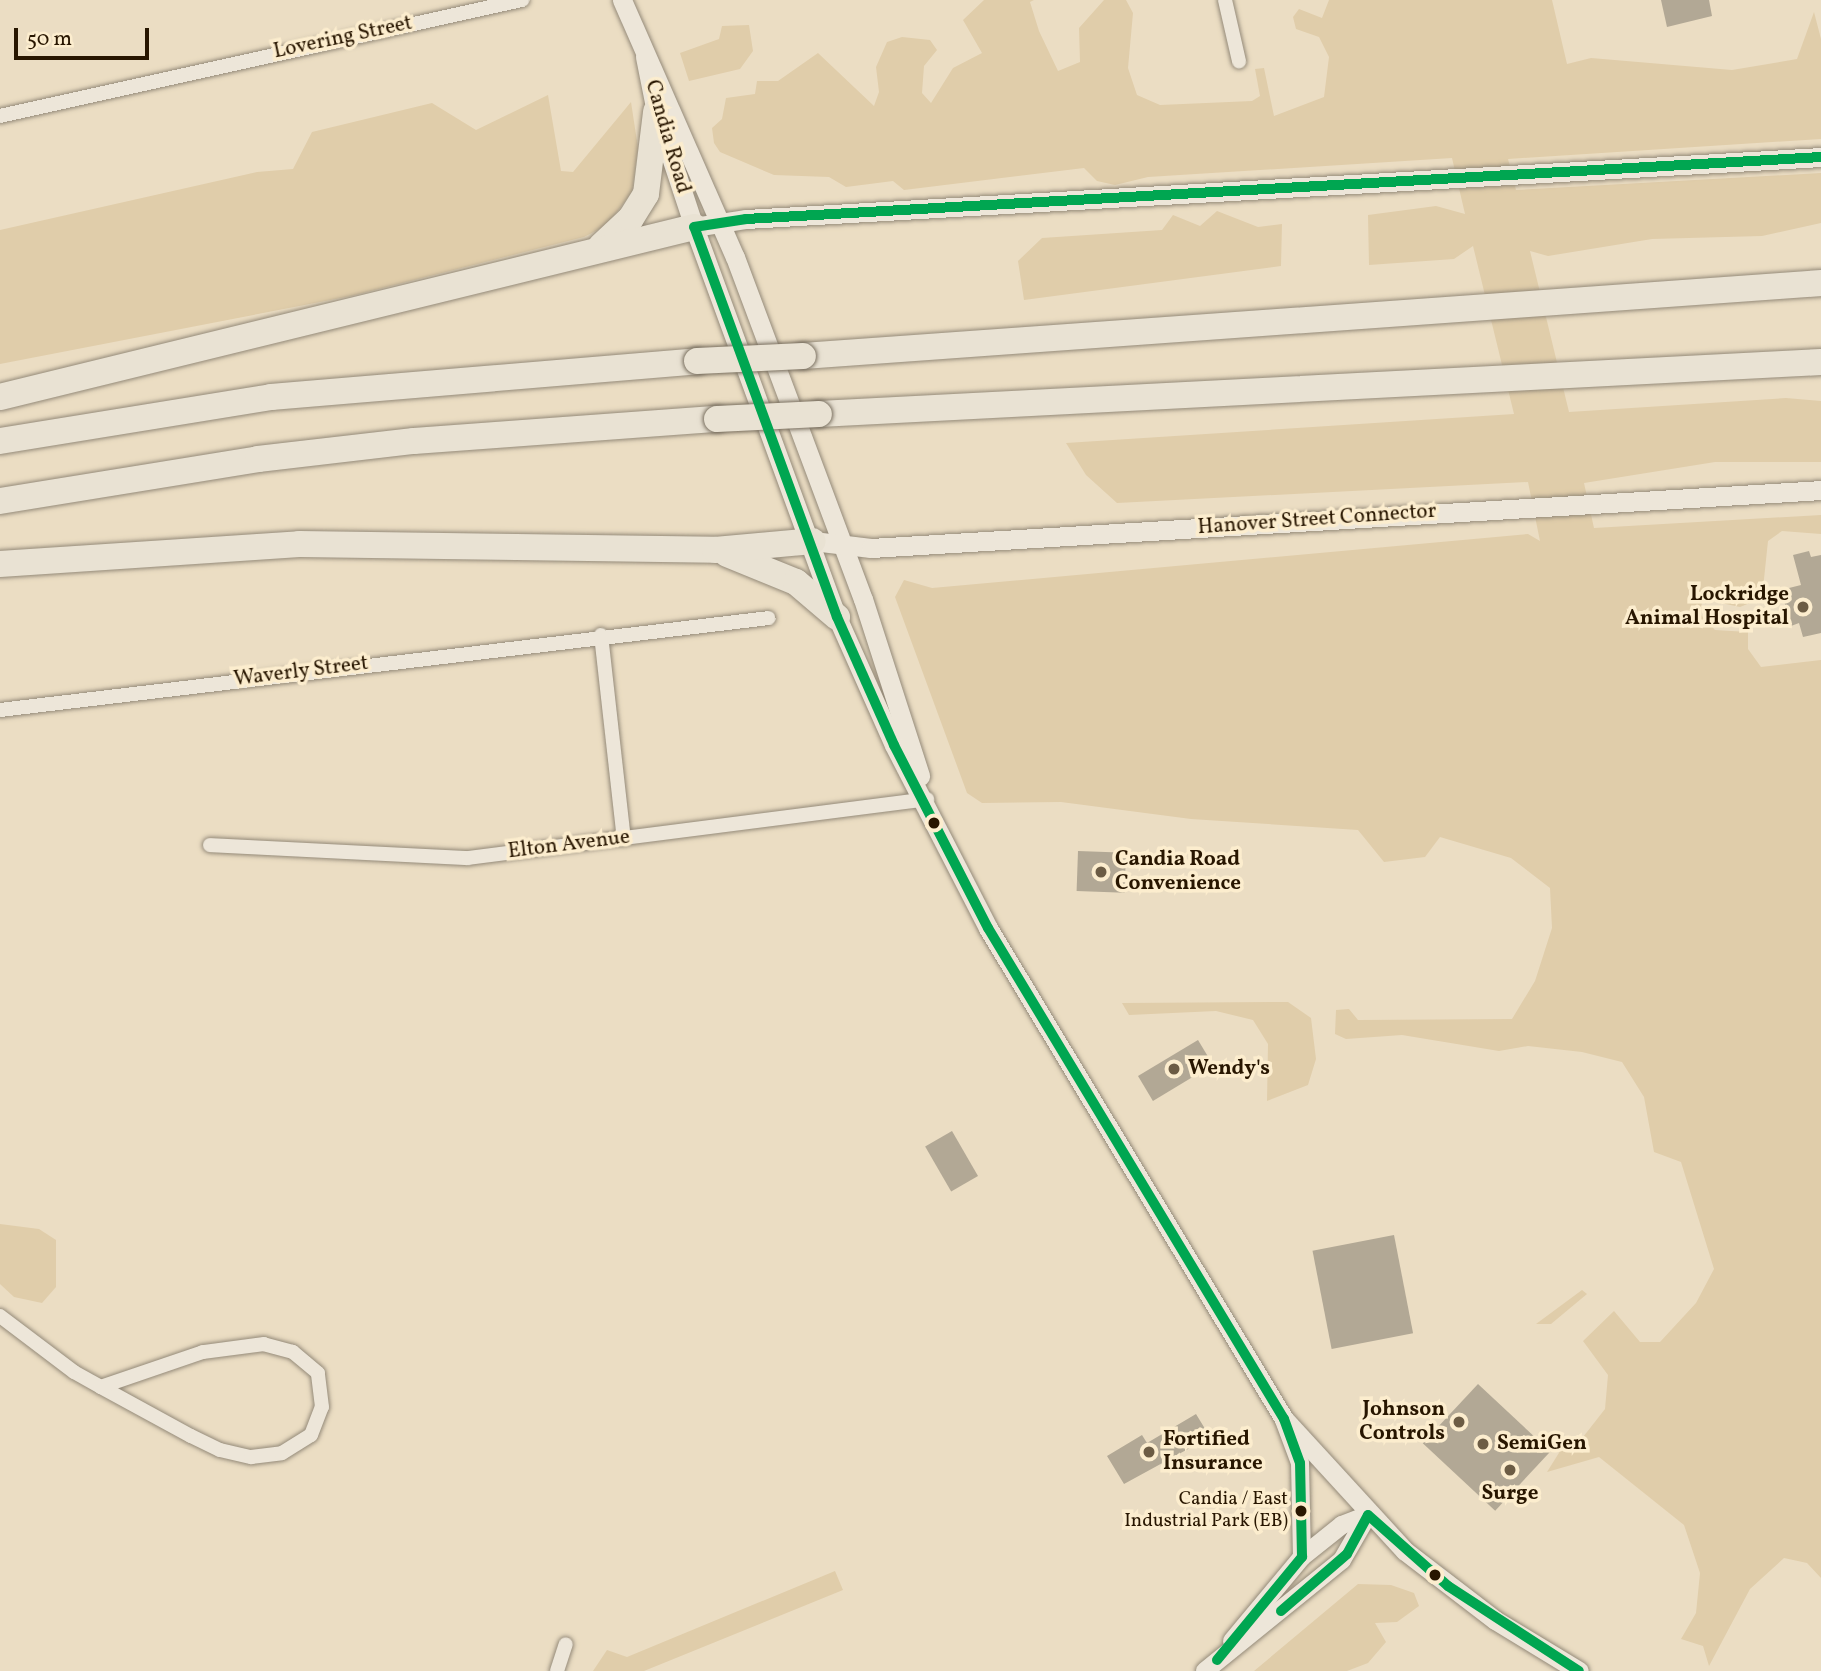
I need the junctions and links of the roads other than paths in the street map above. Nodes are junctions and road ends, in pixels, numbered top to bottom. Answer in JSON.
{"nodes":[{"id":1,"x":522,"y":0,"type":"edge"},
{"id":2,"x":622,"y":0,"type":"edge"},
{"id":3,"x":1225,"y":0,"type":"edge"},
{"id":4,"x":645,"y":57,"type":"junction"},
{"id":5,"x":1239,"y":61,"type":"dead end"},
{"id":6,"x":656,"y":112,"type":"junction"},
{"id":7,"x":0,"y":116,"type":"edge"},
{"id":8,"x":1821,"y":157,"type":"edge"},
{"id":9,"x":721,"y":222,"type":"junction"},
{"id":10,"x":694,"y":227,"type":"junction"},
{"id":11,"x":598,"y":248,"type":"junction"},
{"id":12,"x":1821,"y":283,"type":"edge"},
{"id":13,"x":1821,"y":362,"type":"edge"},
{"id":14,"x":0,"y":397,"type":"edge"},
{"id":15,"x":0,"y":441,"type":"edge"},
{"id":16,"x":1821,"y":490,"type":"edge"},
{"id":17,"x":0,"y":500,"type":"edge"},
{"id":18,"x":813,"y":541,"type":"junction"},
{"id":19,"x":843,"y":547,"type":"junction"},
{"id":20,"x":715,"y":550,"type":"junction"},
{"id":21,"x":0,"y":564,"type":"edge"},
{"id":22,"x":837,"y":617,"type":"junction"},
{"id":23,"x":769,"y":618,"type":"dead end"},
{"id":24,"x":601,"y":635,"type":"junction"},
{"id":25,"x":0,"y":710,"type":"edge"},
{"id":26,"x":926,"y":799,"type":"junction"},
{"id":27,"x":624,"y":839,"type":"junction"},
{"id":28,"x":210,"y":845,"type":"dead end"},
{"id":29,"x":0,"y":1316,"type":"edge"},
{"id":30,"x":101,"y":1387,"type":"junction"},
{"id":31,"x":1284,"y":1419,"type":"junction"},
{"id":32,"x":1368,"y":1515,"type":"junction"},
{"id":33,"x":1302,"y":1557,"type":"junction"},
{"id":34,"x":566,"y":1644,"type":"dead end"},
{"id":35,"x":1211,"y":1665,"type":"edge"},
{"id":36,"x":557,"y":1671,"type":"edge"},
{"id":37,"x":1579,"y":1671,"type":"edge"}],
"edges":[{"from":1,"to":7,"type":"street","name":"Lovering Street"},
{"from":2,"to":4,"type":"main road","name":"Candia Road"},
{"from":3,"to":5,"type":"street"},
{"from":4,"to":6,"type":"main road","name":"Candia Road"},
{"from":4,"to":9,"type":"main road","name":"Candia Road"},
{"from":6,"to":10,"type":"main road","name":"Candia Road"},
{"from":6,"to":11,"type":"highway"},
{"from":8,"to":9,"type":"main road"},
{"from":9,"to":10,"type":"main road"},
{"from":9,"to":19,"type":"main road","name":"Candia Road"},
{"from":10,"to":11,"type":"highway"},
{"from":10,"to":18,"type":"main road","name":"Candia Road"},
{"from":11,"to":14,"type":"highway"},
{"from":12,"to":15,"type":"highway","bridge":true},
{"from":13,"to":17,"type":"highway","bridge":true},
{"from":16,"to":19,"type":"main road","name":"Hanover Street Connector"},
{"from":18,"to":19,"type":"main road","name":"Hanover Street Connector"},
{"from":18,"to":20,"type":"highway"},
{"from":18,"to":22,"type":"main road","name":"Candia Road"},
{"from":19,"to":26,"type":"main road","name":"Candia Road"},
{"from":20,"to":21,"type":"highway"},
{"from":20,"to":22,"type":"highway"},
{"from":22,"to":26,"type":"main road","name":"Candia Road"},
{"from":23,"to":24,"type":"street","name":"Waverly Street"},
{"from":24,"to":25,"type":"street","name":"Waverly Street"},
{"from":24,"to":27,"type":"street"},
{"from":26,"to":27,"type":"street","name":"Elton Avenue"},
{"from":26,"to":31,"type":"main road","name":"Candia Road"},
{"from":27,"to":28,"type":"street","name":"Elton Avenue"},
{"from":29,"to":30,"type":"street"},
{"from":30,"to":30,"type":"street"},
{"from":31,"to":32,"type":"main road","name":"Candia Road"},
{"from":31,"to":33,"type":"street"},
{"from":32,"to":33,"type":"street"},
{"from":32,"to":35,"type":"street"},
{"from":32,"to":37,"type":"main road","name":"Candia Road"},
{"from":33,"to":35,"type":"street"},
{"from":34,"to":36,"type":"street"}]}
